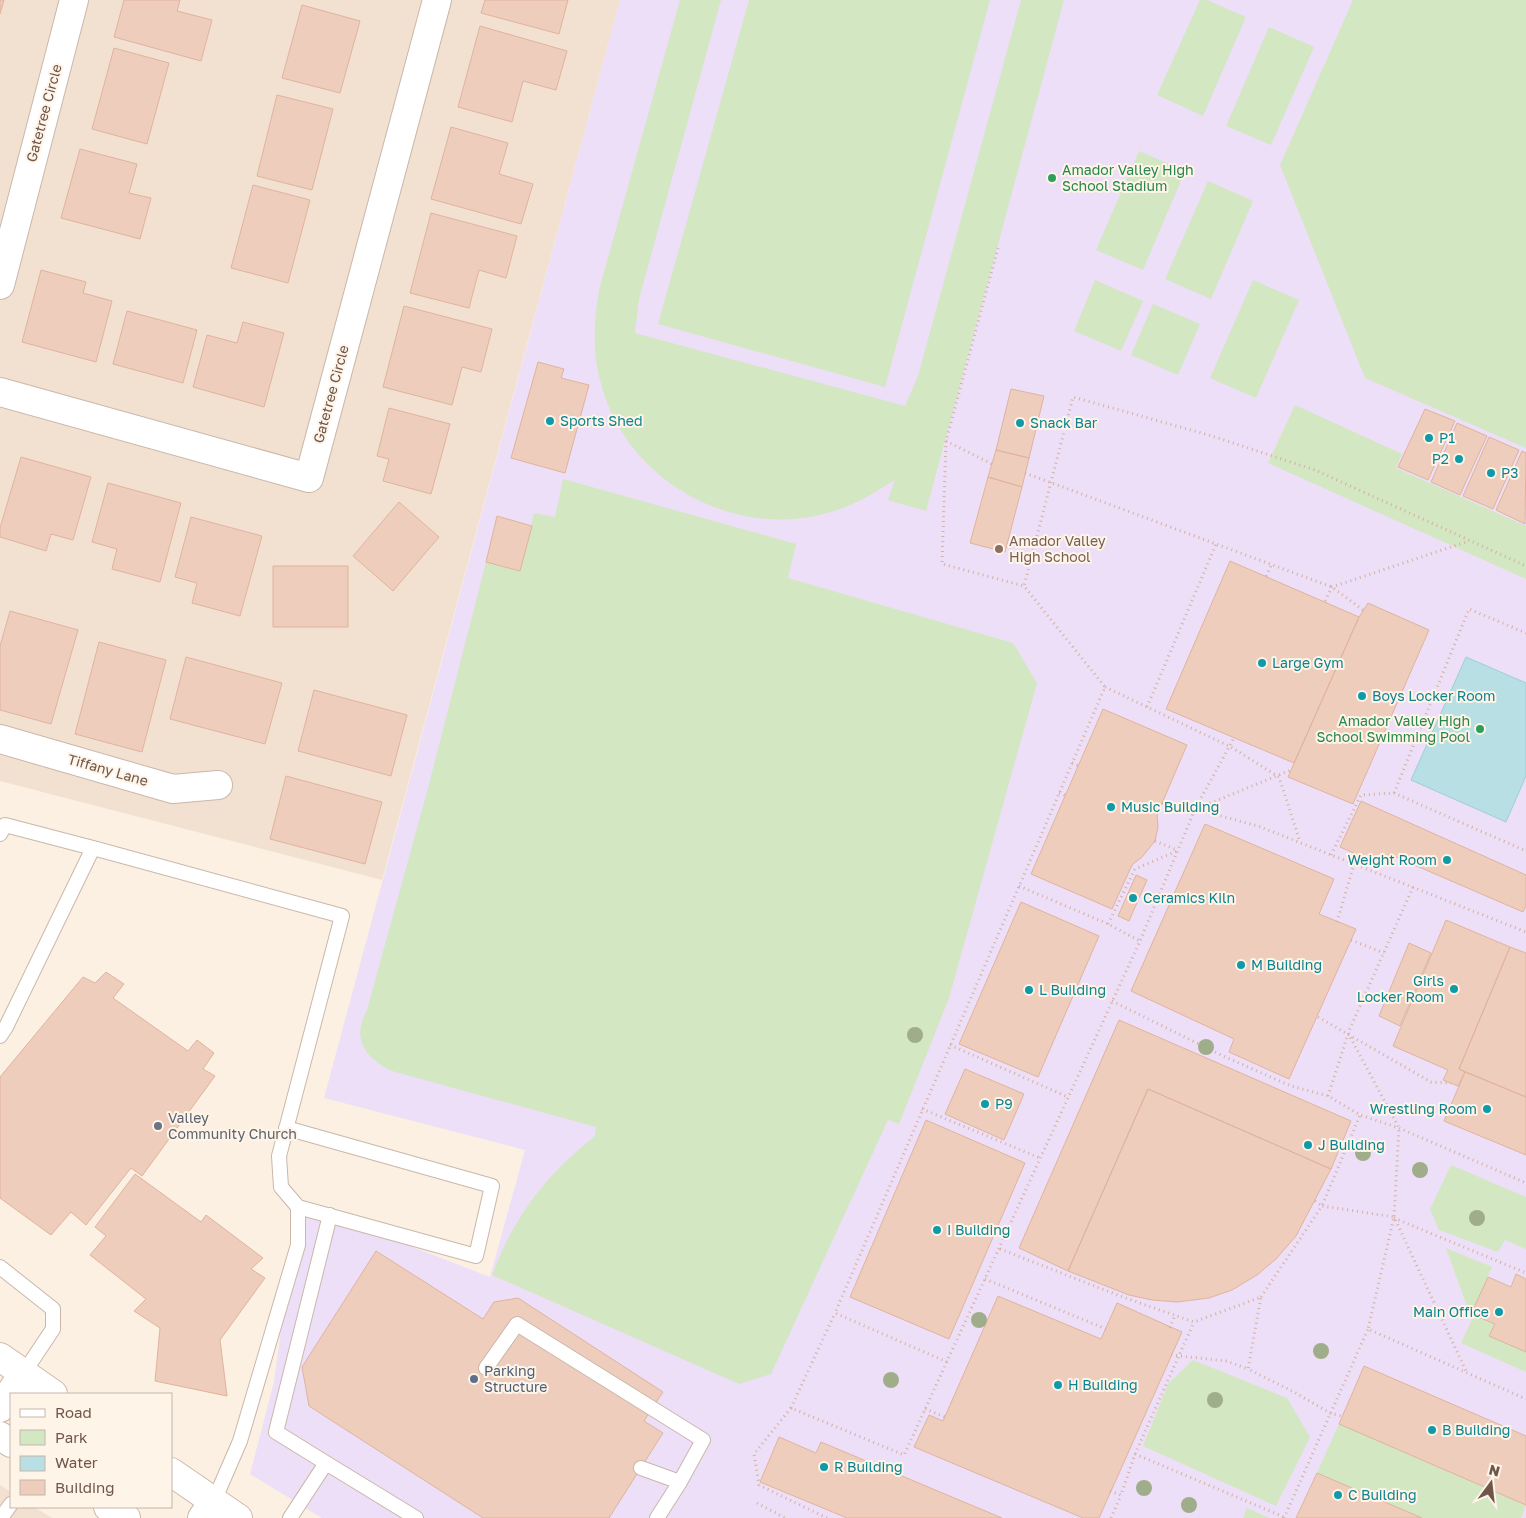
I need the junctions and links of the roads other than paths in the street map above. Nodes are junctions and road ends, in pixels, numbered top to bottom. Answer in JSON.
{"nodes":[{"id":1,"x":74,"y":0,"type":"edge"},
{"id":2,"x":437,"y":0,"type":"edge"},
{"id":3,"x":0,"y":285,"type":"edge"},
{"id":4,"x":0,"y":392,"type":"edge"},
{"id":5,"x":0,"y":739,"type":"edge"},
{"id":6,"x":218,"y":785,"type":"dead end"},
{"id":7,"x":0,"y":834,"type":"edge"},
{"id":8,"x":93,"y":848,"type":"junction"},
{"id":9,"x":0,"y":1036,"type":"edge"},
{"id":10,"x":286,"y":1128,"type":"junction"},
{"id":11,"x":298,"y":1207,"type":"junction"},
{"id":12,"x":330,"y":1215,"type":"junction"},
{"id":13,"x":0,"y":1267,"type":"edge"},
{"id":14,"x":0,"y":1357,"type":"edge"},
{"id":15,"x":486,"y":1368,"type":"dead end"},
{"id":16,"x":23,"y":1374,"type":"junction"},
{"id":17,"x":10,"y":1393,"type":"edge"},
{"id":18,"x":10,"y":1393,"type":"edge"},
{"id":19,"x":52,"y":1393,"type":"edge"},
{"id":20,"x":0,"y":1408,"type":"edge"},
{"id":21,"x":326,"y":1463,"type":"junction"},
{"id":22,"x":641,"y":1468,"type":"dead end"},
{"id":23,"x":172,"y":1473,"type":"edge"},
{"id":24,"x":680,"y":1482,"type":"junction"},
{"id":25,"x":10,"y":1505,"type":"edge"},
{"id":26,"x":110,"y":1508,"type":"edge"},
{"id":27,"x":208,"y":1509,"type":"edge"},
{"id":28,"x":1,"y":1518,"type":"edge"},
{"id":29,"x":126,"y":1518,"type":"edge"},
{"id":30,"x":238,"y":1518,"type":"edge"},
{"id":31,"x":290,"y":1518,"type":"edge"},
{"id":32,"x":416,"y":1518,"type":"edge"},
{"id":33,"x":657,"y":1518,"type":"edge"}],
"edges":[{"from":1,"to":3,"type":"street","name":"Gatetree Circle"},
{"from":2,"to":4,"type":"street","name":"Gatetree Circle"},
{"from":5,"to":6,"type":"street","name":"Tiffany Lane"},
{"from":7,"to":8,"type":"lane"},
{"from":8,"to":9,"type":"lane"},
{"from":8,"to":10,"type":"lane"},
{"from":10,"to":11,"type":"lane"},
{"from":10,"to":12,"type":"lane"},
{"from":11,"to":12,"type":"lane"},
{"from":11,"to":27,"type":"lane"},
{"from":12,"to":21,"type":"lane"},
{"from":13,"to":16,"type":"lane"},
{"from":14,"to":16,"type":"street"},
{"from":15,"to":24,"type":"lane"},
{"from":16,"to":17,"type":"street"},
{"from":16,"to":19,"type":"street"},
{"from":18,"to":20,"type":"street"},
{"from":21,"to":31,"type":"lane"},
{"from":21,"to":32,"type":"lane"},
{"from":22,"to":24,"type":"lane"},
{"from":23,"to":27,"type":"street"},
{"from":24,"to":33,"type":"lane"},
{"from":25,"to":28,"type":"lane"},
{"from":26,"to":29,"type":"street"},
{"from":27,"to":30,"type":"street"}]}
